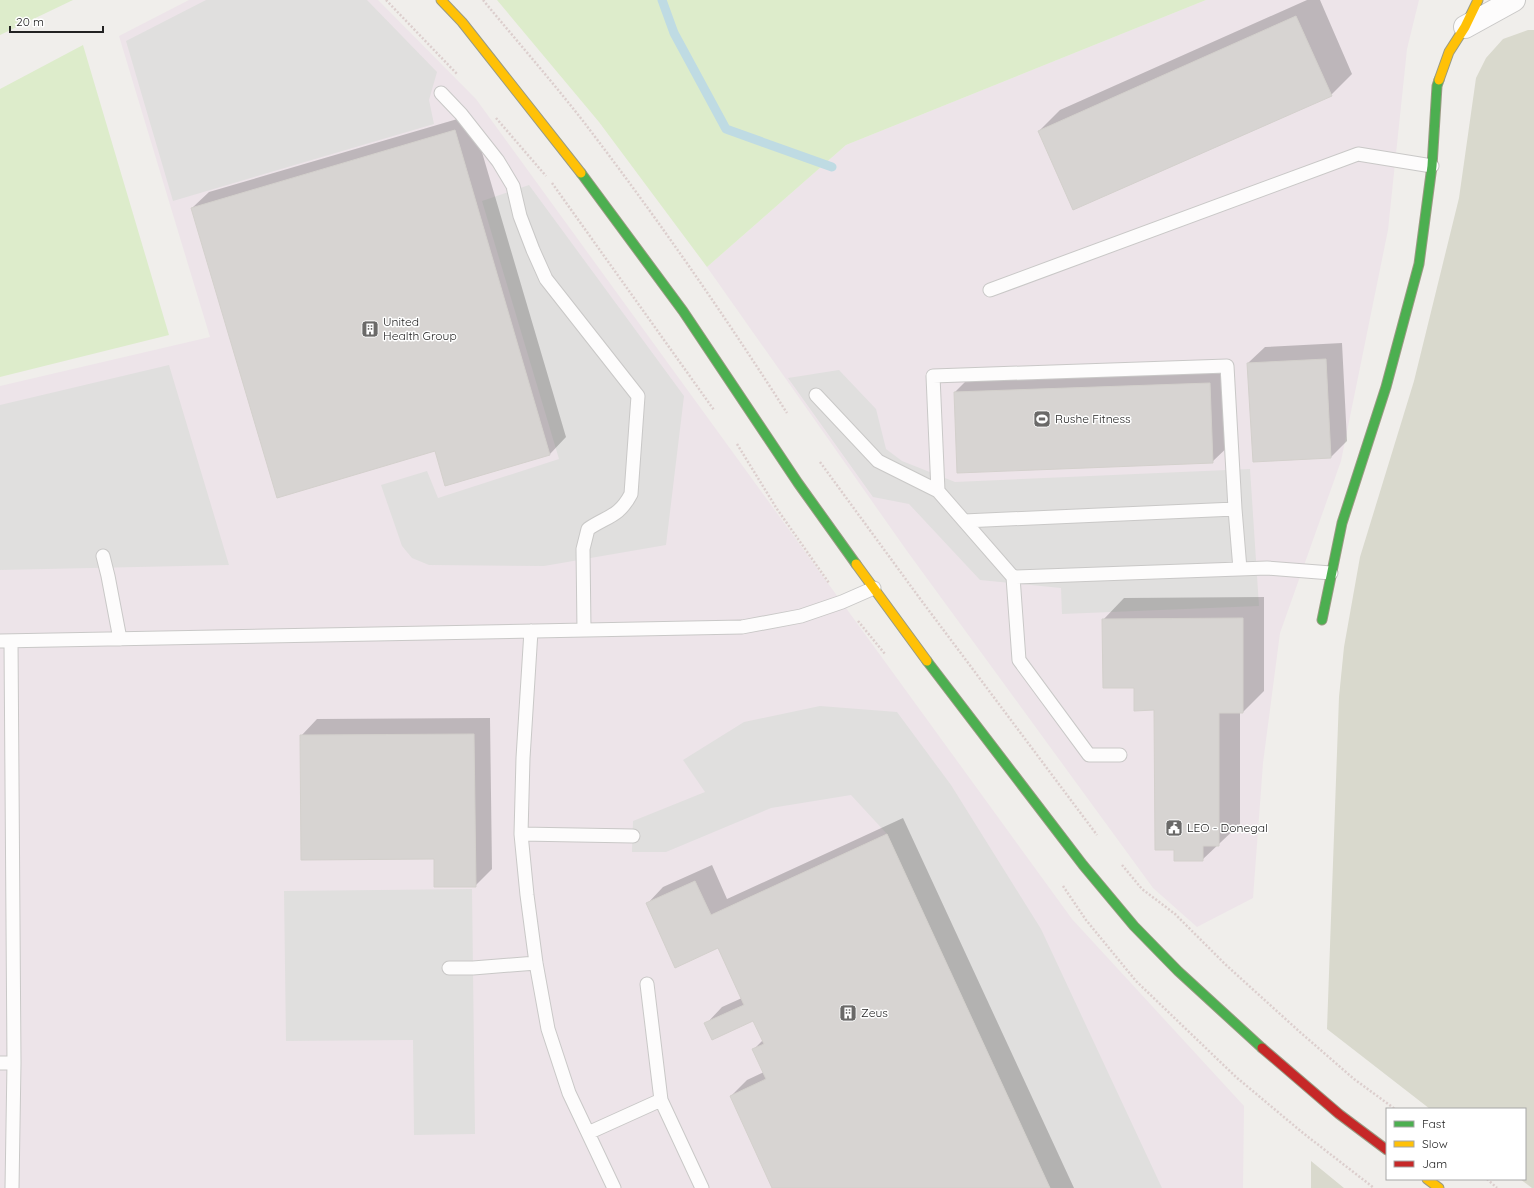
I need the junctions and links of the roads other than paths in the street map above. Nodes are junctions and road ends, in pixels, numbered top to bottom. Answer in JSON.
{"nodes":[{"id":1,"x":441,"y":0,"type":"edge"},
{"id":2,"x":1478,"y":0,"type":"edge"},
{"id":3,"x":1514,"y":0,"type":"edge"},
{"id":4,"x":1465,"y":27,"type":"junction"},
{"id":5,"x":441,"y":93,"type":"dead end"},
{"id":6,"x":1432,"y":166,"type":"junction"},
{"id":7,"x":990,"y":290,"type":"dead end"},
{"id":8,"x":816,"y":395,"type":"dead end"},
{"id":9,"x":938,"y":491,"type":"junction"},
{"id":10,"x":1235,"y":509,"type":"junction"},
{"id":11,"x":964,"y":521,"type":"junction"},
{"id":12,"x":102,"y":556,"type":"dead end"},
{"id":13,"x":1240,"y":569,"type":"junction"},
{"id":14,"x":1331,"y":573,"type":"junction"},
{"id":15,"x":1013,"y":577,"type":"junction"},
{"id":16,"x":874,"y":588,"type":"junction"},
{"id":17,"x":1322,"y":620,"type":"dead end"},
{"id":18,"x":584,"y":630,"type":"junction"},
{"id":19,"x":531,"y":631,"type":"junction"},
{"id":20,"x":120,"y":639,"type":"junction"},
{"id":21,"x":6,"y":641,"type":"edge"},
{"id":22,"x":1120,"y":755,"type":"dead end"},
{"id":23,"x":521,"y":834,"type":"junction"},
{"id":24,"x":633,"y":836,"type":"dead end"},
{"id":25,"x":536,"y":963,"type":"junction"},
{"id":26,"x":449,"y":968,"type":"dead end"},
{"id":27,"x":647,"y":984,"type":"dead end"},
{"id":28,"x":0,"y":1063,"type":"edge"},
{"id":29,"x":14,"y":1063,"type":"junction"},
{"id":30,"x":661,"y":1100,"type":"junction"},
{"id":31,"x":588,"y":1133,"type":"junction"},
{"id":32,"x":1386,"y":1149,"type":"edge"},
{"id":33,"x":1428,"y":1180,"type":"edge"},
{"id":34,"x":12,"y":1188,"type":"edge"},
{"id":35,"x":614,"y":1188,"type":"edge"},
{"id":36,"x":702,"y":1188,"type":"edge"},
{"id":37,"x":1439,"y":1188,"type":"edge"}],
"edges":[{"from":1,"to":16,"type":"main road"},
{"from":2,"to":4,"type":"main road"},
{"from":3,"to":4,"type":"street"},
{"from":4,"to":6,"type":"main road"},
{"from":5,"to":18,"type":"lane"},
{"from":6,"to":7,"type":"lane"},
{"from":6,"to":14,"type":"main road"},
{"from":8,"to":9,"type":"lane"},
{"from":9,"to":10,"type":"lane"},
{"from":9,"to":11,"type":"lane"},
{"from":10,"to":11,"type":"lane"},
{"from":10,"to":13,"type":"lane"},
{"from":11,"to":15,"type":"lane"},
{"from":12,"to":20,"type":"lane"},
{"from":13,"to":14,"type":"lane"},
{"from":13,"to":15,"type":"lane"},
{"from":14,"to":17,"type":"main road"},
{"from":15,"to":22,"type":"lane"},
{"from":16,"to":18,"type":"lane"},
{"from":16,"to":32,"type":"main road"},
{"from":18,"to":19,"type":"lane"},
{"from":19,"to":20,"type":"lane"},
{"from":19,"to":23,"type":"lane"},
{"from":20,"to":21,"type":"lane"},
{"from":21,"to":29,"type":"lane"},
{"from":23,"to":24,"type":"lane"},
{"from":23,"to":25,"type":"lane"},
{"from":25,"to":26,"type":"lane"},
{"from":25,"to":31,"type":"lane"},
{"from":27,"to":30,"type":"lane"},
{"from":28,"to":29,"type":"lane"},
{"from":29,"to":34,"type":"lane"},
{"from":30,"to":31,"type":"lane"},
{"from":30,"to":36,"type":"lane"},
{"from":31,"to":35,"type":"lane"},
{"from":33,"to":37,"type":"main road"}]}
